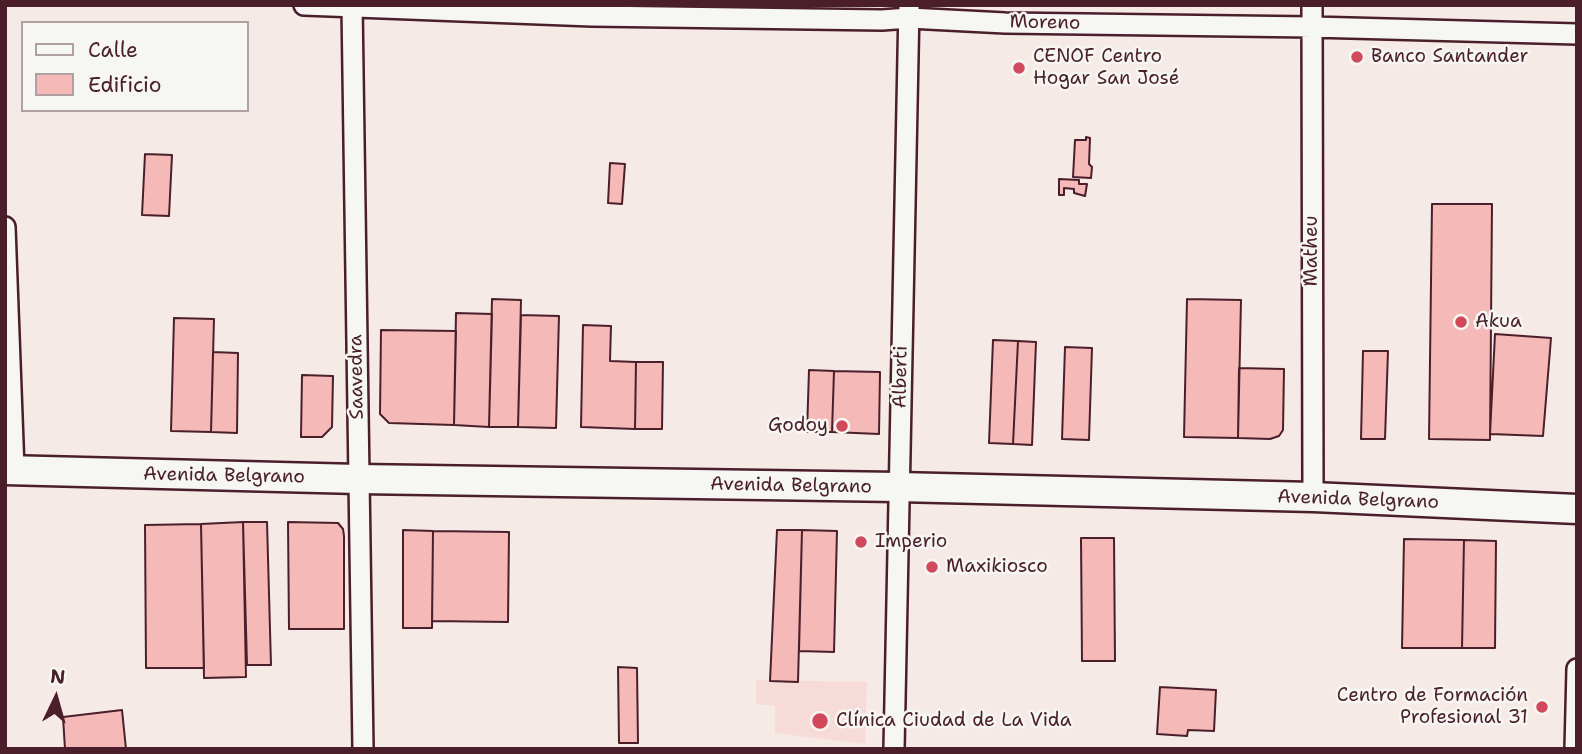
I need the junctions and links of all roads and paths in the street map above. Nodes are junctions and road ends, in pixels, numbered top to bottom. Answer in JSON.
{"nodes":[{"id":1,"x":304,"y":5,"type":"edge"},
{"id":2,"x":1312,"y":5,"type":"edge"},
{"id":3,"x":352,"y":7,"type":"edge"},
{"id":4,"x":909,"y":12,"type":"edge"},
{"id":5,"x":1312,"y":27,"type":"junction"},
{"id":6,"x":1577,"y":34,"type":"edge"},
{"id":7,"x":5,"y":227,"type":"edge"},
{"id":8,"x":10,"y":470,"type":"edge"},
{"id":9,"x":358,"y":479,"type":"junction"},
{"id":10,"x":898,"y":487,"type":"junction"},
{"id":11,"x":1313,"y":497,"type":"junction"},
{"id":12,"x":1577,"y":509,"type":"edge"},
{"id":13,"x":1577,"y":669,"type":"edge"},
{"id":14,"x":363,"y":749,"type":"edge"},
{"id":15,"x":894,"y":749,"type":"edge"},
{"id":16,"x":1575,"y":749,"type":"edge"}],
"edges":[{"from":1,"to":3,"type":"street","name":"Moreno"},
{"from":2,"to":5,"type":"street","name":"Matheu"},
{"from":3,"to":4,"type":"street","name":"Moreno"},
{"from":3,"to":9,"type":"street","name":"Saavedra"},
{"from":4,"to":5,"type":"street","name":"Moreno"},
{"from":4,"to":10,"type":"street","name":"Alberti"},
{"from":5,"to":6,"type":"street","name":"Moreno"},
{"from":5,"to":11,"type":"street","name":"Matheu"},
{"from":7,"to":8,"type":"street"},
{"from":8,"to":9,"type":"main road","name":"Avenida Belgrano"},
{"from":9,"to":10,"type":"main road","name":"Avenida Belgrano"},
{"from":9,"to":14,"type":"street","name":"Saavedra"},
{"from":10,"to":11,"type":"main road","name":"Avenida Belgrano"},
{"from":10,"to":15,"type":"street","name":"Alberti"},
{"from":11,"to":12,"type":"main road","name":"Avenida Belgrano"},
{"from":13,"to":16,"type":"street"}]}
